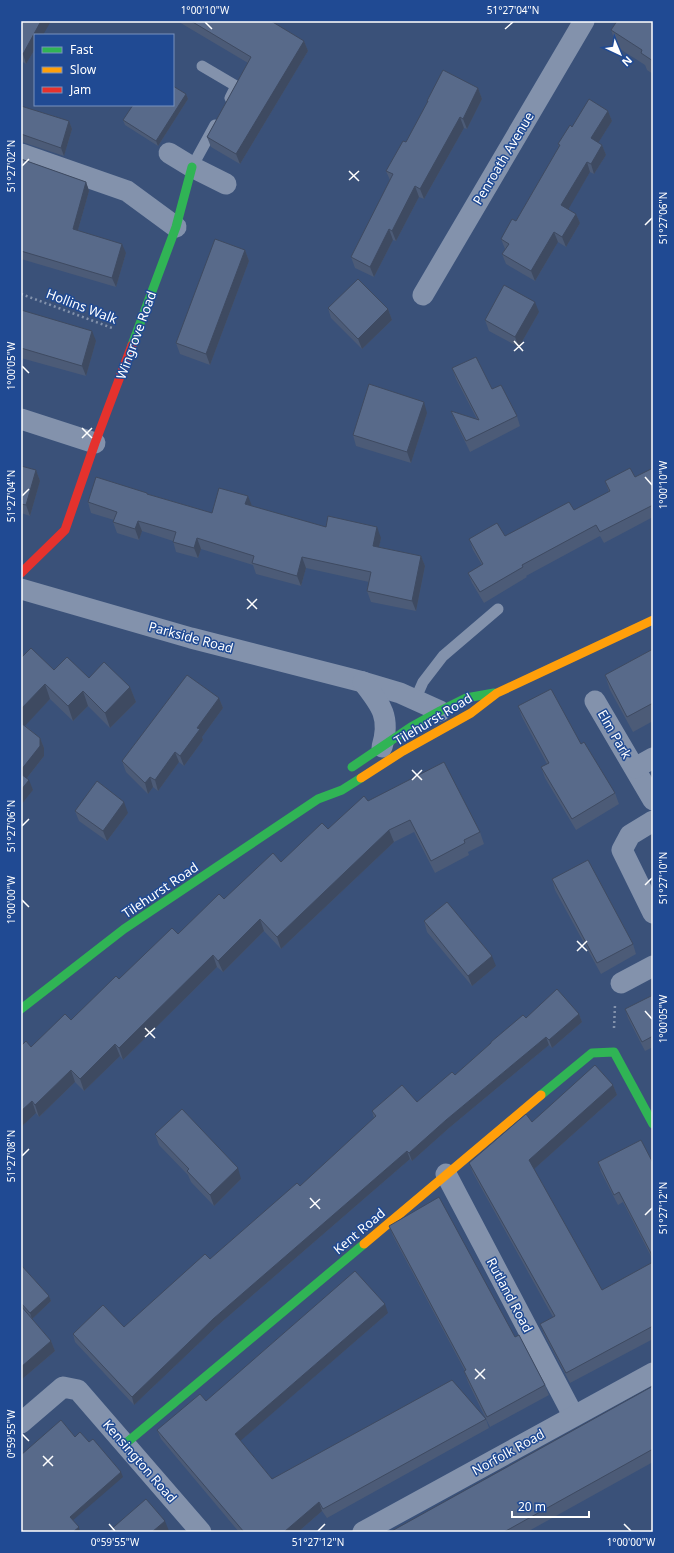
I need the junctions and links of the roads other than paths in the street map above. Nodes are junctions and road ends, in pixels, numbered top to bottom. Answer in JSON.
{"nodes":[{"id":1,"x":584,"y":21,"type":"edge"},
{"id":2,"x":202,"y":66,"type":"dead end"},
{"id":3,"x":169,"y":153,"type":"dead end"},
{"id":4,"x":21,"y":154,"type":"edge"},
{"id":5,"x":192,"y":167,"type":"junction"},
{"id":6,"x":226,"y":184,"type":"dead end"},
{"id":7,"x":176,"y":227,"type":"junction"},
{"id":8,"x":423,"y":295,"type":"dead end"},
{"id":9,"x":21,"y":419,"type":"edge"},
{"id":10,"x":95,"y":443,"type":"junction"},
{"id":11,"x":21,"y":573,"type":"edge"},
{"id":12,"x":21,"y":589,"type":"edge"},
{"id":13,"x":498,"y":609,"type":"dead end"},
{"id":14,"x":653,"y":620,"type":"edge"},
{"id":15,"x":363,"y":682,"type":"junction"},
{"id":16,"x":497,"y":693,"type":"junction"},
{"id":17,"x":415,"y":700,"type":"junction"},
{"id":18,"x":595,"y":700,"type":"dead end"},
{"id":19,"x":440,"y":711,"type":"junction"},
{"id":20,"x":382,"y":747,"type":"junction"},
{"id":21,"x":653,"y":758,"type":"edge"},
{"id":22,"x":635,"y":768,"type":"junction"},
{"id":23,"x":344,"y":772,"type":"dead end"},
{"id":24,"x":332,"y":782,"type":"dead end"},
{"id":25,"x":318,"y":799,"type":"junction"},
{"id":26,"x":653,"y":800,"type":"edge"},
{"id":27,"x":653,"y":821,"type":"edge"},
{"id":28,"x":653,"y":913,"type":"edge"},
{"id":29,"x":653,"y":966,"type":"edge"},
{"id":30,"x":621,"y":983,"type":"road end"},
{"id":31,"x":21,"y":1009,"type":"edge"},
{"id":32,"x":653,"y":1124,"type":"edge"},
{"id":33,"x":446,"y":1174,"type":"junction"},
{"id":34,"x":653,"y":1373,"type":"edge"},
{"id":35,"x":573,"y":1416,"type":"junction"},
{"id":36,"x":21,"y":1423,"type":"edge"},
{"id":37,"x":125,"y":1444,"type":"junction"},
{"id":38,"x":201,"y":1532,"type":"edge"},
{"id":39,"x":363,"y":1532,"type":"edge"}],
"edges":[{"from":1,"to":8,"type":"street","name":"Penroath Avenue"},
{"from":2,"to":5,"type":"lane","name":"Wingrove Road"},
{"from":3,"to":5,"type":"street"},
{"from":4,"to":7,"type":"street"},
{"from":5,"to":6,"type":"street"},
{"from":5,"to":7,"type":"street","name":"Wingrove Road"},
{"from":7,"to":10,"type":"street","name":"Wingrove Road"},
{"from":9,"to":10,"type":"street"},
{"from":10,"to":11,"type":"street","name":"Wingrove Road"},
{"from":12,"to":15,"type":"street","name":"Parkside Road"},
{"from":13,"to":17,"type":"lane"},
{"from":14,"to":16,"type":"street","name":"Tilehurst Road"},
{"from":15,"to":17,"type":"street","name":"Parkside Road"},
{"from":15,"to":20,"type":"street"},
{"from":16,"to":19,"type":"street","name":"Tilehurst Road"},
{"from":16,"to":25,"type":"street","name":"Tilehurst Road"},
{"from":17,"to":19,"type":"street","name":"Parkside Road"},
{"from":18,"to":22,"type":"street","name":"Elm Park"},
{"from":19,"to":20,"type":"street","name":"Tilehurst Road"},
{"from":20,"to":23,"type":"street","name":"Tilehurst Road"},
{"from":21,"to":22,"type":"street","name":"Elm Park"},
{"from":22,"to":26,"type":"street","name":"Elm Park"},
{"from":24,"to":25,"type":"street","name":"Tilehurst Road"},
{"from":25,"to":31,"type":"street","name":"Tilehurst Road"},
{"from":27,"to":28,"type":"street"},
{"from":29,"to":30,"type":"street"},
{"from":32,"to":33,"type":"street","name":"Kent Road"},
{"from":33,"to":35,"type":"street","name":"Rutland Road"},
{"from":33,"to":37,"type":"street","name":"Kent Road"},
{"from":34,"to":35,"type":"street","name":"Norfolk Road"},
{"from":35,"to":39,"type":"street","name":"Norfolk Road"},
{"from":36,"to":37,"type":"street","name":"Kensington Road"},
{"from":37,"to":38,"type":"street","name":"Kensington Road"}]}
